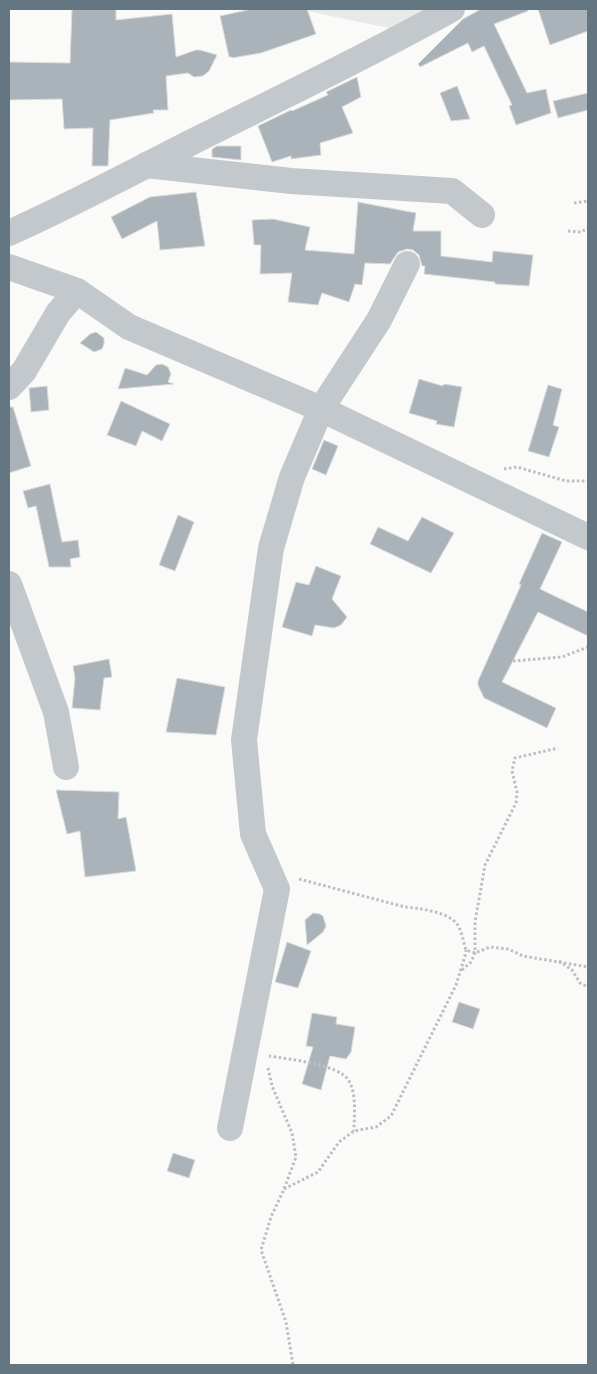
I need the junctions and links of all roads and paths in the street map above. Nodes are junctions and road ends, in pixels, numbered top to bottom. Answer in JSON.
{"nodes":[{"id":1,"x":452,"y":9,"type":"edge"},
{"id":2,"x":146,"y":165,"type":"junction"},
{"id":3,"x":588,"y":201,"type":"edge"},
{"id":4,"x":574,"y":203,"type":"dead end"},
{"id":5,"x":482,"y":215,"type":"dead end"},
{"id":6,"x":588,"y":228,"type":"edge"},
{"id":7,"x":568,"y":231,"type":"dead end"},
{"id":8,"x":9,"y":233,"type":"edge"},
{"id":9,"x":408,"y":264,"type":"dead end"},
{"id":10,"x":9,"y":267,"type":"edge"},
{"id":11,"x":77,"y":291,"type":"junction"},
{"id":12,"x":9,"y":387,"type":"edge"},
{"id":13,"x":322,"y":408,"type":"junction"},
{"id":14,"x":502,"y":469,"type":"dead end"},
{"id":15,"x":588,"y":481,"type":"edge"},
{"id":16,"x":588,"y":537,"type":"edge"},
{"id":17,"x":9,"y":584,"type":"edge"},
{"id":18,"x":588,"y":647,"type":"edge"},
{"id":19,"x":513,"y":661,"type":"dead end"},
{"id":20,"x":558,"y":748,"type":"dead end"},
{"id":21,"x":66,"y":767,"type":"dead end"},
{"id":22,"x":269,"y":872,"type":"junction"},
{"id":23,"x":466,"y":950,"type":"junction"},
{"id":24,"x":476,"y":953,"type":"junction"},
{"id":25,"x":559,"y":961,"type":"junction"},
{"id":26,"x":588,"y":966,"type":"edge"},
{"id":27,"x":462,"y":971,"type":"junction"},
{"id":28,"x":588,"y":987,"type":"edge"},
{"id":29,"x":230,"y":1128,"type":"dead end"},
{"id":30,"x":354,"y":1131,"type":"junction"},
{"id":31,"x":284,"y":1189,"type":"junction"},
{"id":32,"x":293,"y":1365,"type":"edge"}],
"edges":[{"from":1,"to":2,"type":"street"},
{"from":2,"to":5,"type":"street"},
{"from":2,"to":8,"type":"street"},
{"from":3,"to":4,"type":"path"},
{"from":6,"to":7,"type":"path"},
{"from":9,"to":13,"type":"street"},
{"from":10,"to":11,"type":"street"},
{"from":11,"to":12,"type":"street"},
{"from":11,"to":13,"type":"street"},
{"from":13,"to":16,"type":"street"},
{"from":13,"to":22,"type":"street"},
{"from":14,"to":15,"type":"path"},
{"from":17,"to":21,"type":"street"},
{"from":18,"to":19,"type":"path"},
{"from":20,"to":24,"type":"path"},
{"from":22,"to":23,"type":"path"},
{"from":22,"to":29,"type":"street"},
{"from":23,"to":24,"type":"path"},
{"from":23,"to":27,"type":"path"},
{"from":24,"to":25,"type":"path"},
{"from":24,"to":27,"type":"path"},
{"from":25,"to":26,"type":"path"},
{"from":25,"to":28,"type":"path"},
{"from":27,"to":30,"type":"path"},
{"from":30,"to":31,"type":"path"},
{"from":30,"to":31,"type":"path"},
{"from":31,"to":32,"type":"path"}]}
